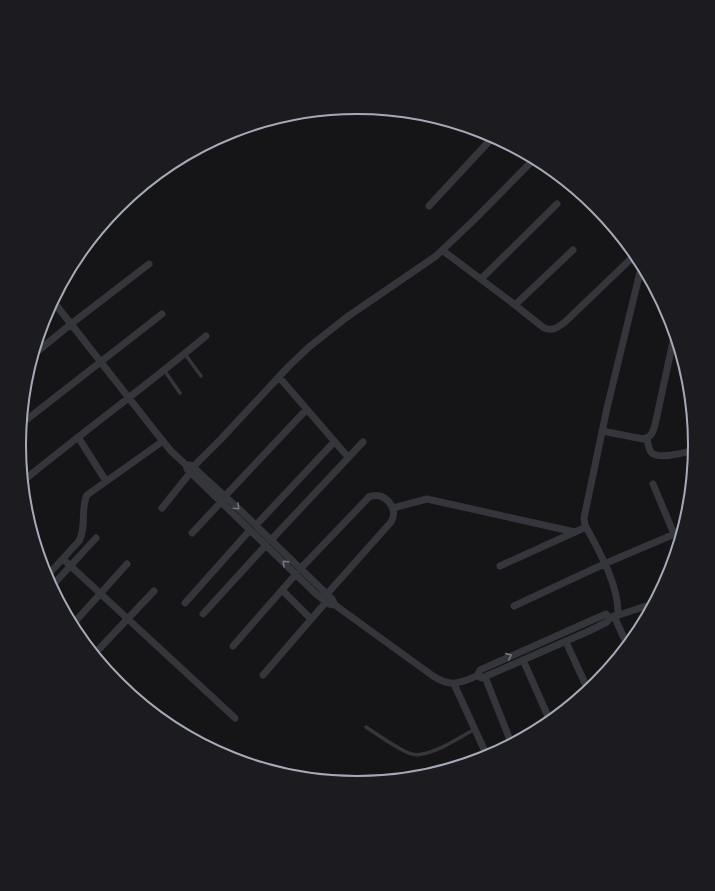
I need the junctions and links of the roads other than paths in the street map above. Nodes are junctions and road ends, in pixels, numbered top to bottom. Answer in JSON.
{"nodes":[{"id":1,"x":489,"y":141,"type":"edge"},
{"id":2,"x":530,"y":163,"type":"edge"},
{"id":3,"x":557,"y":204,"type":"dead end"},
{"id":4,"x":429,"y":206,"type":"dead end"},
{"id":5,"x":442,"y":250,"type":"junction"},
{"id":6,"x":573,"y":250,"type":"dead end"},
{"id":7,"x":631,"y":259,"type":"edge"},
{"id":8,"x":149,"y":264,"type":"dead end"},
{"id":9,"x":640,"y":272,"type":"edge"},
{"id":10,"x":481,"y":279,"type":"junction"},
{"id":11,"x":515,"y":305,"type":"junction"},
{"id":12,"x":57,"y":306,"type":"edge"},
{"id":13,"x":162,"y":314,"type":"dead end"},
{"id":14,"x":70,"y":324,"type":"junction"},
{"id":15,"x":206,"y":336,"type":"dead end"},
{"id":16,"x":672,"y":343,"type":"edge"},
{"id":17,"x":40,"y":350,"type":"edge"},
{"id":18,"x":185,"y":354,"type":"junction"},
{"id":19,"x":100,"y":362,"type":"junction"},
{"id":20,"x":164,"y":370,"type":"junction"},
{"id":21,"x":201,"y":376,"type":"dead end"},
{"id":22,"x":279,"y":377,"type":"junction"},
{"id":23,"x":180,"y":393,"type":"dead end"},
{"id":24,"x":129,"y":399,"type":"junction"},
{"id":25,"x":306,"y":410,"type":"junction"},
{"id":26,"x":27,"y":419,"type":"edge"},
{"id":27,"x":602,"y":431,"type":"junction"},
{"id":28,"x":78,"y":437,"type":"junction"},
{"id":29,"x":647,"y":438,"type":"junction"},
{"id":30,"x":163,"y":441,"type":"junction"},
{"id":31,"x":334,"y":442,"type":"junction"},
{"id":32,"x":363,"y":442,"type":"dead end"},
{"id":33,"x":689,"y":451,"type":"edge"},
{"id":34,"x":348,"y":457,"type":"junction"},
{"id":35,"x":190,"y":468,"type":"junction"},
{"id":36,"x":28,"y":476,"type":"edge"},
{"id":37,"x":106,"y":481,"type":"junction"},
{"id":38,"x":653,"y":484,"type":"dead end"},
{"id":39,"x":223,"y":499,"type":"junction"},
{"id":40,"x":162,"y":508,"type":"dead end"},
{"id":41,"x":393,"y":508,"type":"junction"},
{"id":42,"x":586,"y":527,"type":"junction"},
{"id":43,"x":253,"y":528,"type":"junction"},
{"id":44,"x":575,"y":532,"type":"junction"},
{"id":45,"x":192,"y":533,"type":"dead end"},
{"id":46,"x":677,"y":533,"type":"edge"},
{"id":47,"x":674,"y":534,"type":"junction"},
{"id":48,"x":96,"y":538,"type":"dead end"},
{"id":49,"x":268,"y":542,"type":"junction"},
{"id":50,"x":62,"y":558,"type":"junction"},
{"id":51,"x":127,"y":564,"type":"dead end"},
{"id":52,"x":604,"y":564,"type":"junction"},
{"id":53,"x":70,"y":566,"type":"junction"},
{"id":54,"x":500,"y":566,"type":"dead end"},
{"id":55,"x":51,"y":571,"type":"edge"},
{"id":56,"x":298,"y":571,"type":"junction"},
{"id":57,"x":56,"y":582,"type":"edge"},
{"id":58,"x":282,"y":590,"type":"junction"},
{"id":59,"x":154,"y":591,"type":"dead end"},
{"id":60,"x":100,"y":593,"type":"junction"},
{"id":61,"x":327,"y":594,"type":"junction"},
{"id":62,"x":326,"y":602,"type":"junction"},
{"id":63,"x":185,"y":603,"type":"dead end"},
{"id":64,"x":335,"y":605,"type":"junction"},
{"id":65,"x":514,"y":606,"type":"dead end"},
{"id":66,"x":648,"y":606,"type":"edge"},
{"id":67,"x":203,"y":614,"type":"dead end"},
{"id":68,"x":614,"y":616,"type":"junction"},
{"id":69,"x":127,"y":619,"type":"junction"},
{"id":70,"x":311,"y":619,"type":"junction"},
{"id":71,"x":76,"y":620,"type":"edge"},
{"id":72,"x":625,"y":640,"type":"edge"},
{"id":73,"x":566,"y":642,"type":"junction"},
{"id":74,"x":233,"y":646,"type":"dead end"},
{"id":75,"x":99,"y":649,"type":"dead end"},
{"id":76,"x":523,"y":660,"type":"junction"},
{"id":77,"x":263,"y":675,"type":"dead end"},
{"id":78,"x":481,"y":677,"type":"junction"},
{"id":79,"x":454,"y":684,"type":"junction"},
{"id":80,"x":585,"y":686,"type":"edge"},
{"id":81,"x":547,"y":717,"type":"edge"},
{"id":82,"x":236,"y":718,"type":"dead end"},
{"id":83,"x":366,"y":727,"type":"dead end"},
{"id":84,"x":475,"y":729,"type":"junction"},
{"id":85,"x":510,"y":740,"type":"edge"},
{"id":86,"x":485,"y":752,"type":"edge"}],
"edges":[{"from":1,"to":4,"type":"street"},
{"from":2,"to":5,"type":"street"},
{"from":3,"to":10,"type":"street"},
{"from":5,"to":10,"type":"street"},
{"from":5,"to":22,"type":"street"},
{"from":6,"to":11,"type":"street"},
{"from":7,"to":11,"type":"street"},
{"from":8,"to":14,"type":"street"},
{"from":9,"to":27,"type":"street"},
{"from":10,"to":11,"type":"street"},
{"from":12,"to":14,"type":"street"},
{"from":13,"to":19,"type":"street"},
{"from":14,"to":17,"type":"street"},
{"from":14,"to":19,"type":"street"},
{"from":15,"to":18,"type":"street"},
{"from":16,"to":29,"type":"street"},
{"from":18,"to":20,"type":"street"},
{"from":18,"to":21,"type":"lane"},
{"from":19,"to":24,"type":"street"},
{"from":19,"to":26,"type":"street"},
{"from":20,"to":23,"type":"lane"},
{"from":20,"to":24,"type":"street"},
{"from":22,"to":25,"type":"street"},
{"from":22,"to":35,"type":"street"},
{"from":24,"to":28,"type":"street"},
{"from":24,"to":30,"type":"street"},
{"from":25,"to":31,"type":"street"},
{"from":25,"to":39,"type":"street"},
{"from":27,"to":29,"type":"street"},
{"from":27,"to":42,"type":"street"},
{"from":28,"to":36,"type":"street"},
{"from":28,"to":37,"type":"street"},
{"from":29,"to":33,"type":"street"},
{"from":30,"to":35,"type":"street"},
{"from":30,"to":37,"type":"street"},
{"from":31,"to":34,"type":"street"},
{"from":31,"to":43,"type":"street"},
{"from":32,"to":34,"type":"street"},
{"from":34,"to":49,"type":"street"},
{"from":35,"to":39,"type":"street"},
{"from":35,"to":40,"type":"street"},
{"from":37,"to":50,"type":"street"},
{"from":38,"to":47,"type":"street"},
{"from":39,"to":43,"type":"street"},
{"from":39,"to":45,"type":"street"},
{"from":41,"to":44,"type":"street"},
{"from":41,"to":56,"type":"street"},
{"from":41,"to":61,"type":"street"},
{"from":42,"to":44,"type":"street"},
{"from":42,"to":52,"type":"street"},
{"from":43,"to":49,"type":"street"},
{"from":43,"to":63,"type":"street"},
{"from":44,"to":54,"type":"street"},
{"from":46,"to":47,"type":"street"},
{"from":47,"to":52,"type":"street"},
{"from":48,"to":53,"type":"street"},
{"from":49,"to":56,"type":"street"},
{"from":49,"to":67,"type":"street"},
{"from":50,"to":53,"type":"street"},
{"from":50,"to":55,"type":"street"},
{"from":51,"to":60,"type":"street"},
{"from":52,"to":65,"type":"street"},
{"from":52,"to":68,"type":"street"},
{"from":53,"to":57,"type":"street"},
{"from":53,"to":60,"type":"street"},
{"from":56,"to":58,"type":"street"},
{"from":56,"to":61,"type":"street"},
{"from":56,"to":62,"type":"street"},
{"from":58,"to":70,"type":"street"},
{"from":58,"to":74,"type":"street"},
{"from":59,"to":69,"type":"street"},
{"from":60,"to":69,"type":"street"},
{"from":60,"to":71,"type":"street"},
{"from":61,"to":64,"type":"street"},
{"from":62,"to":64,"type":"street"},
{"from":62,"to":70,"type":"street"},
{"from":64,"to":79,"type":"street"},
{"from":66,"to":68,"type":"street"},
{"from":68,"to":72,"type":"street"},
{"from":68,"to":73,"type":"street"},
{"from":78,"to":68,"type":"street","one_way":true},
{"from":69,"to":75,"type":"street"},
{"from":69,"to":82,"type":"street"},
{"from":70,"to":77,"type":"street"},
{"from":73,"to":76,"type":"street"},
{"from":73,"to":80,"type":"street"},
{"from":76,"to":78,"type":"street"},
{"from":76,"to":81,"type":"street"},
{"from":78,"to":79,"type":"street"},
{"from":78,"to":85,"type":"street"},
{"from":79,"to":84,"type":"street"},
{"from":83,"to":84,"type":"lane"},
{"from":84,"to":86,"type":"street"}]}
